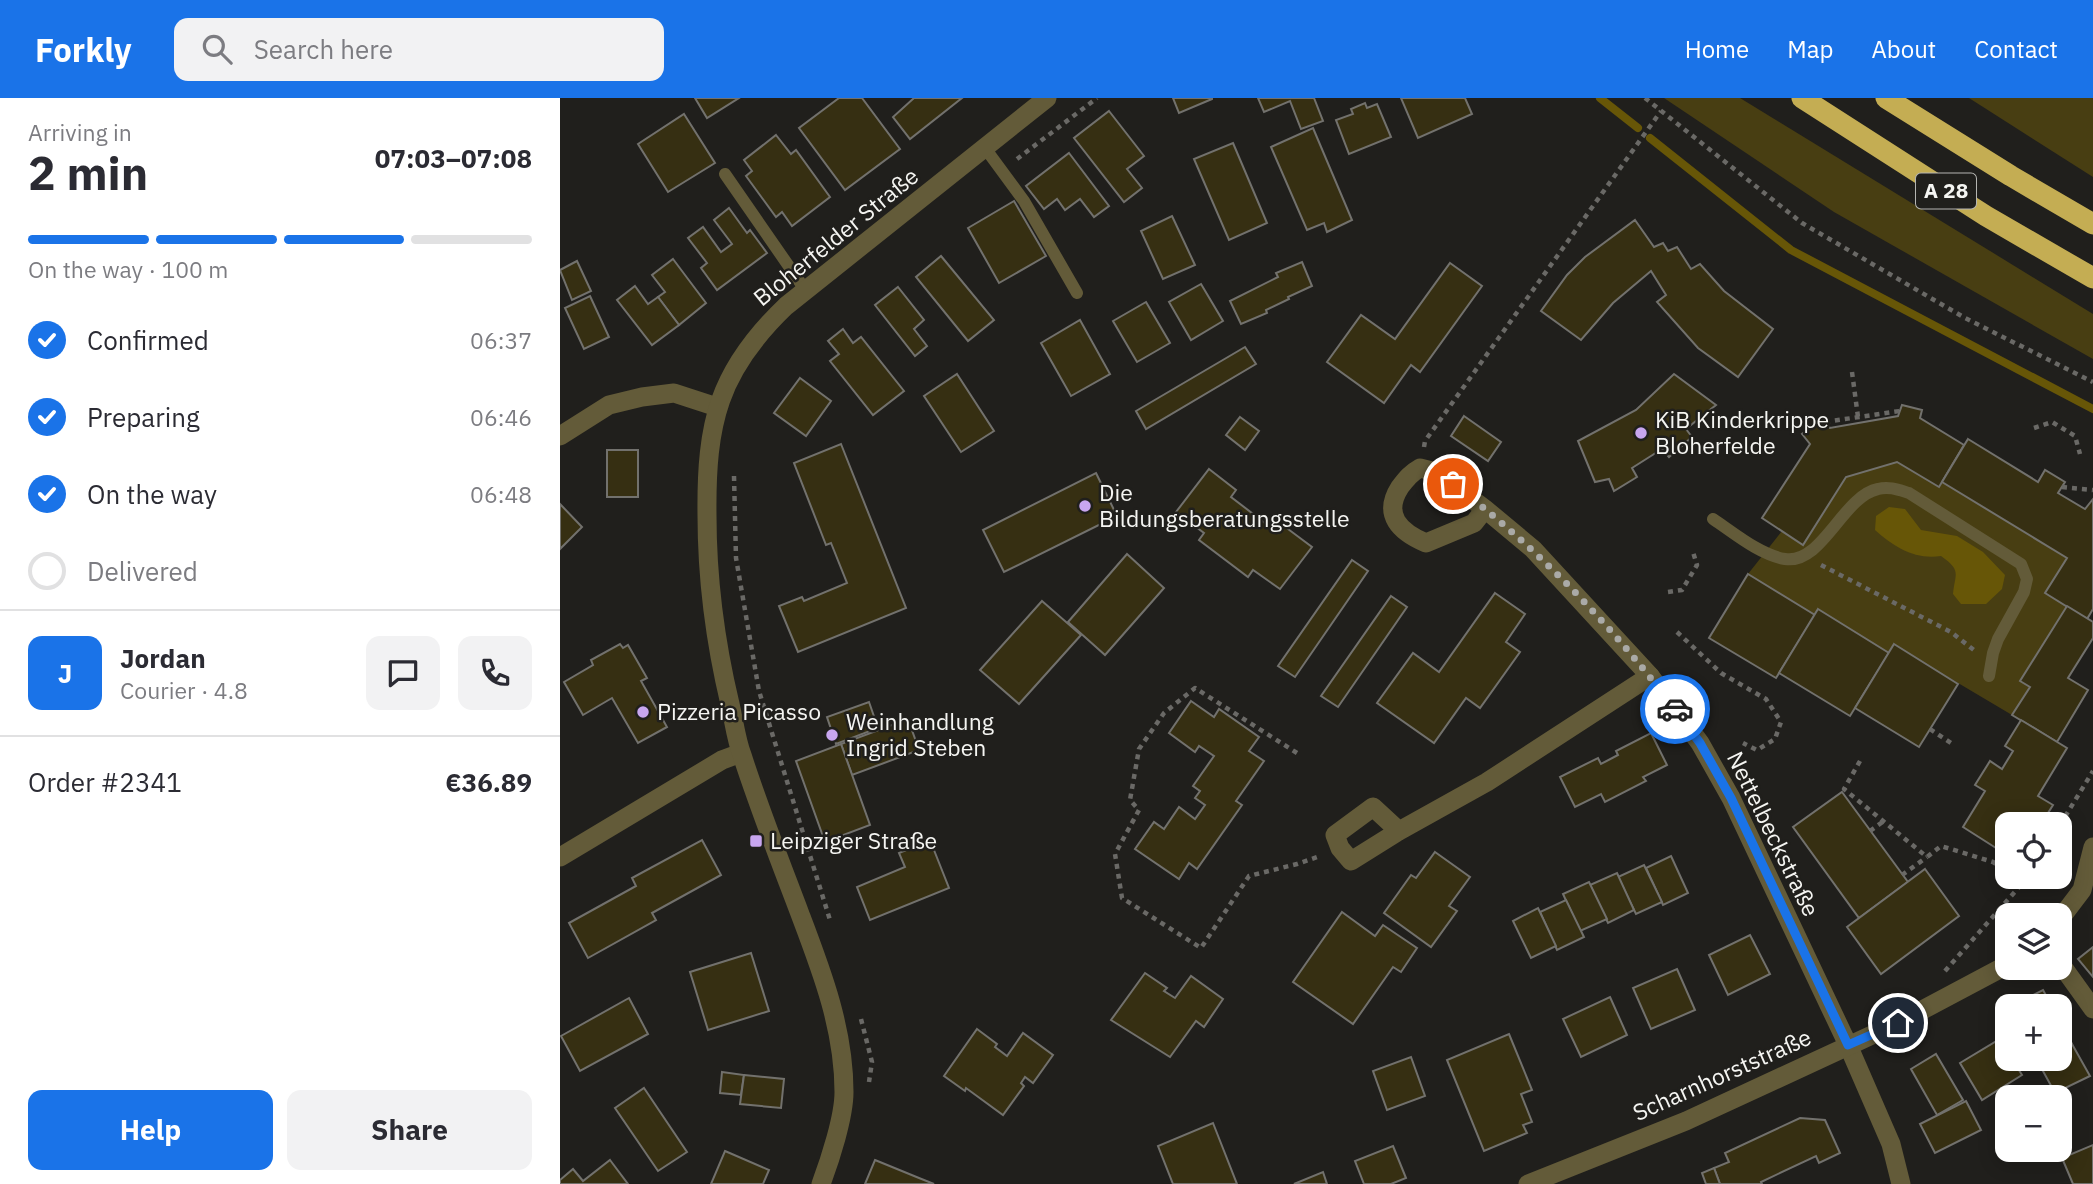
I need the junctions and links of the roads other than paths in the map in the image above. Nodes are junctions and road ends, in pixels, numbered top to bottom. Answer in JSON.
{"nodes":[{"id":1,"x":1047,"y":98,"type":"edge"},
{"id":2,"x":1802,"y":98,"type":"edge"},
{"id":3,"x":1886,"y":98,"type":"edge"},
{"id":4,"x":985,"y":148,"type":"junction"},
{"id":5,"x":725,"y":174,"type":"dead end"},
{"id":6,"x":2093,"y":224,"type":"edge"},
{"id":7,"x":2093,"y":278,"type":"edge"},
{"id":8,"x":806,"y":291,"type":"junction"},
{"id":9,"x":1077,"y":293,"type":"dead end"},
{"id":10,"x":717,"y":407,"type":"junction"},
{"id":11,"x":560,"y":436,"type":"edge"},
{"id":12,"x":1485,"y":509,"type":"junction"},
{"id":13,"x":1713,"y":519,"type":"dead end"},
{"id":14,"x":1650,"y":676,"type":"junction"},
{"id":15,"x":1989,"y":676,"type":"road end"},
{"id":16,"x":741,"y":753,"type":"junction"},
{"id":17,"x":1399,"y":831,"type":"junction"},
{"id":18,"x":2093,"y":847,"type":"edge"},
{"id":19,"x":560,"y":857,"type":"edge"},
{"id":20,"x":2087,"y":889,"type":"edge"},
{"id":21,"x":2072,"y":906,"type":"edge"},
{"id":22,"x":1995,"y":971,"type":"edge"},
{"id":23,"x":2072,"y":979,"type":"edge"},
{"id":24,"x":2093,"y":1009,"type":"edge"},
{"id":25,"x":1848,"y":1045,"type":"junction"},
{"id":26,"x":1539,"y":1182,"type":"edge"},
{"id":27,"x":821,"y":1184,"type":"edge"},
{"id":28,"x":1901,"y":1184,"type":"edge"}],
"edges":[{"from":1,"to":4,"type":"street","name":"Bloherfelder Straße"},
{"from":2,"to":7,"type":"highway","number":"A 28"},
{"from":3,"to":6,"type":"highway","number":"A 28"},
{"from":4,"to":8,"type":"street","name":"Bloherfelder Straße"},
{"from":4,"to":9,"type":"lane"},
{"from":5,"to":8,"type":"lane"},
{"from":8,"to":10,"type":"street","name":"Bloherfelder Straße"},
{"from":10,"to":11,"type":"street"},
{"from":10,"to":16,"type":"street","name":"Bloherfelder Straße"},
{"from":12,"to":12,"type":"street","name":"Nettelbeckstraße"},
{"from":12,"to":14,"type":"street","name":"Nettelbeckstraße"},
{"from":13,"to":15,"type":"lane"},
{"from":14,"to":17,"type":"street"},
{"from":14,"to":25,"type":"street","name":"Nettelbeckstraße"},
{"from":16,"to":19,"type":"street"},
{"from":16,"to":27,"type":"street","name":"Bloherfelder Straße"},
{"from":17,"to":17,"type":"street"},
{"from":18,"to":20,"type":"street"},
{"from":20,"to":21,"type":"street"},
{"from":22,"to":25,"type":"street","name":"Scharnhorststraße"},
{"from":23,"to":24,"type":"street"},
{"from":25,"to":26,"type":"street","name":"Scharnhorststraße"},
{"from":25,"to":28,"type":"street","name":"Nettelbeckstraße"}]}
